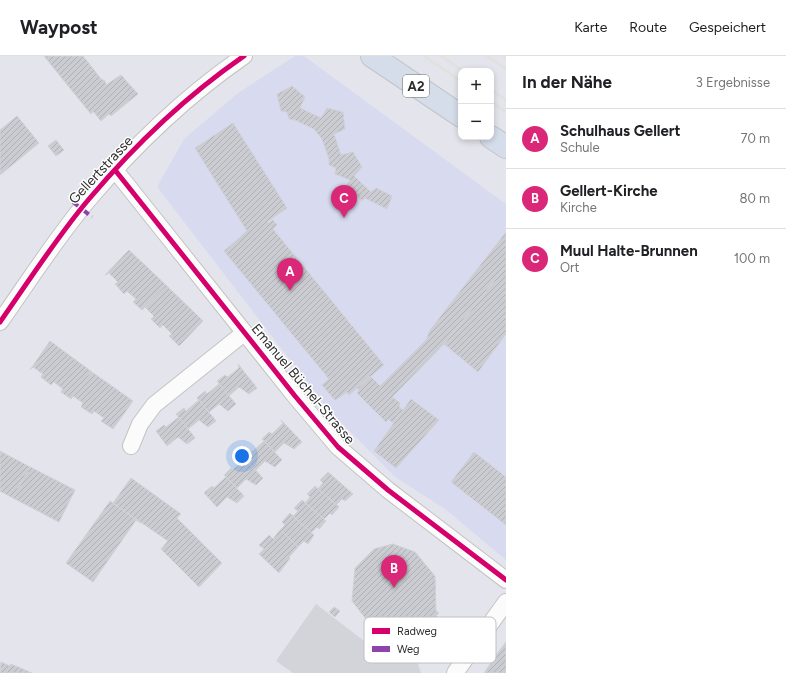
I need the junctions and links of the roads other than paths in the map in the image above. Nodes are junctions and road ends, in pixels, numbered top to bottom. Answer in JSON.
{"nodes":[{"id":1,"x":244,"y":56,"type":"edge"},
{"id":2,"x":372,"y":56,"type":"edge"},
{"id":3,"x":458,"y":114,"type":"edge"},
{"id":4,"x":494,"y":139,"type":"edge"},
{"id":5,"x":506,"y":147,"type":"edge"},
{"id":6,"x":115,"y":170,"type":"junction"},
{"id":7,"x":0,"y":322,"type":"edge"},
{"id":8,"x":244,"y":333,"type":"junction"},
{"id":9,"x":131,"y":446,"type":"dead end"},
{"id":10,"x":506,"y":580,"type":"edge"},
{"id":11,"x":506,"y":602,"type":"edge"},
{"id":12,"x":495,"y":617,"type":"edge"},
{"id":13,"x":462,"y":663,"type":"edge"},
{"id":14,"x":455,"y":673,"type":"edge"}],
"edges":[{"from":1,"to":6,"type":"street","name":"Gellertstrasse"},
{"from":2,"to":3,"type":"highway","number":"A2"},
{"from":4,"to":5,"type":"highway"},
{"from":6,"to":7,"type":"street","name":"Gellertstrasse"},
{"from":6,"to":8,"type":"street","name":"Emanuel Büchel-Strasse"},
{"from":8,"to":9,"type":"street"},
{"from":8,"to":10,"type":"street","name":"Emanuel Büchel-Strasse"},
{"from":11,"to":12,"type":"street"},
{"from":13,"to":14,"type":"street"}]}
